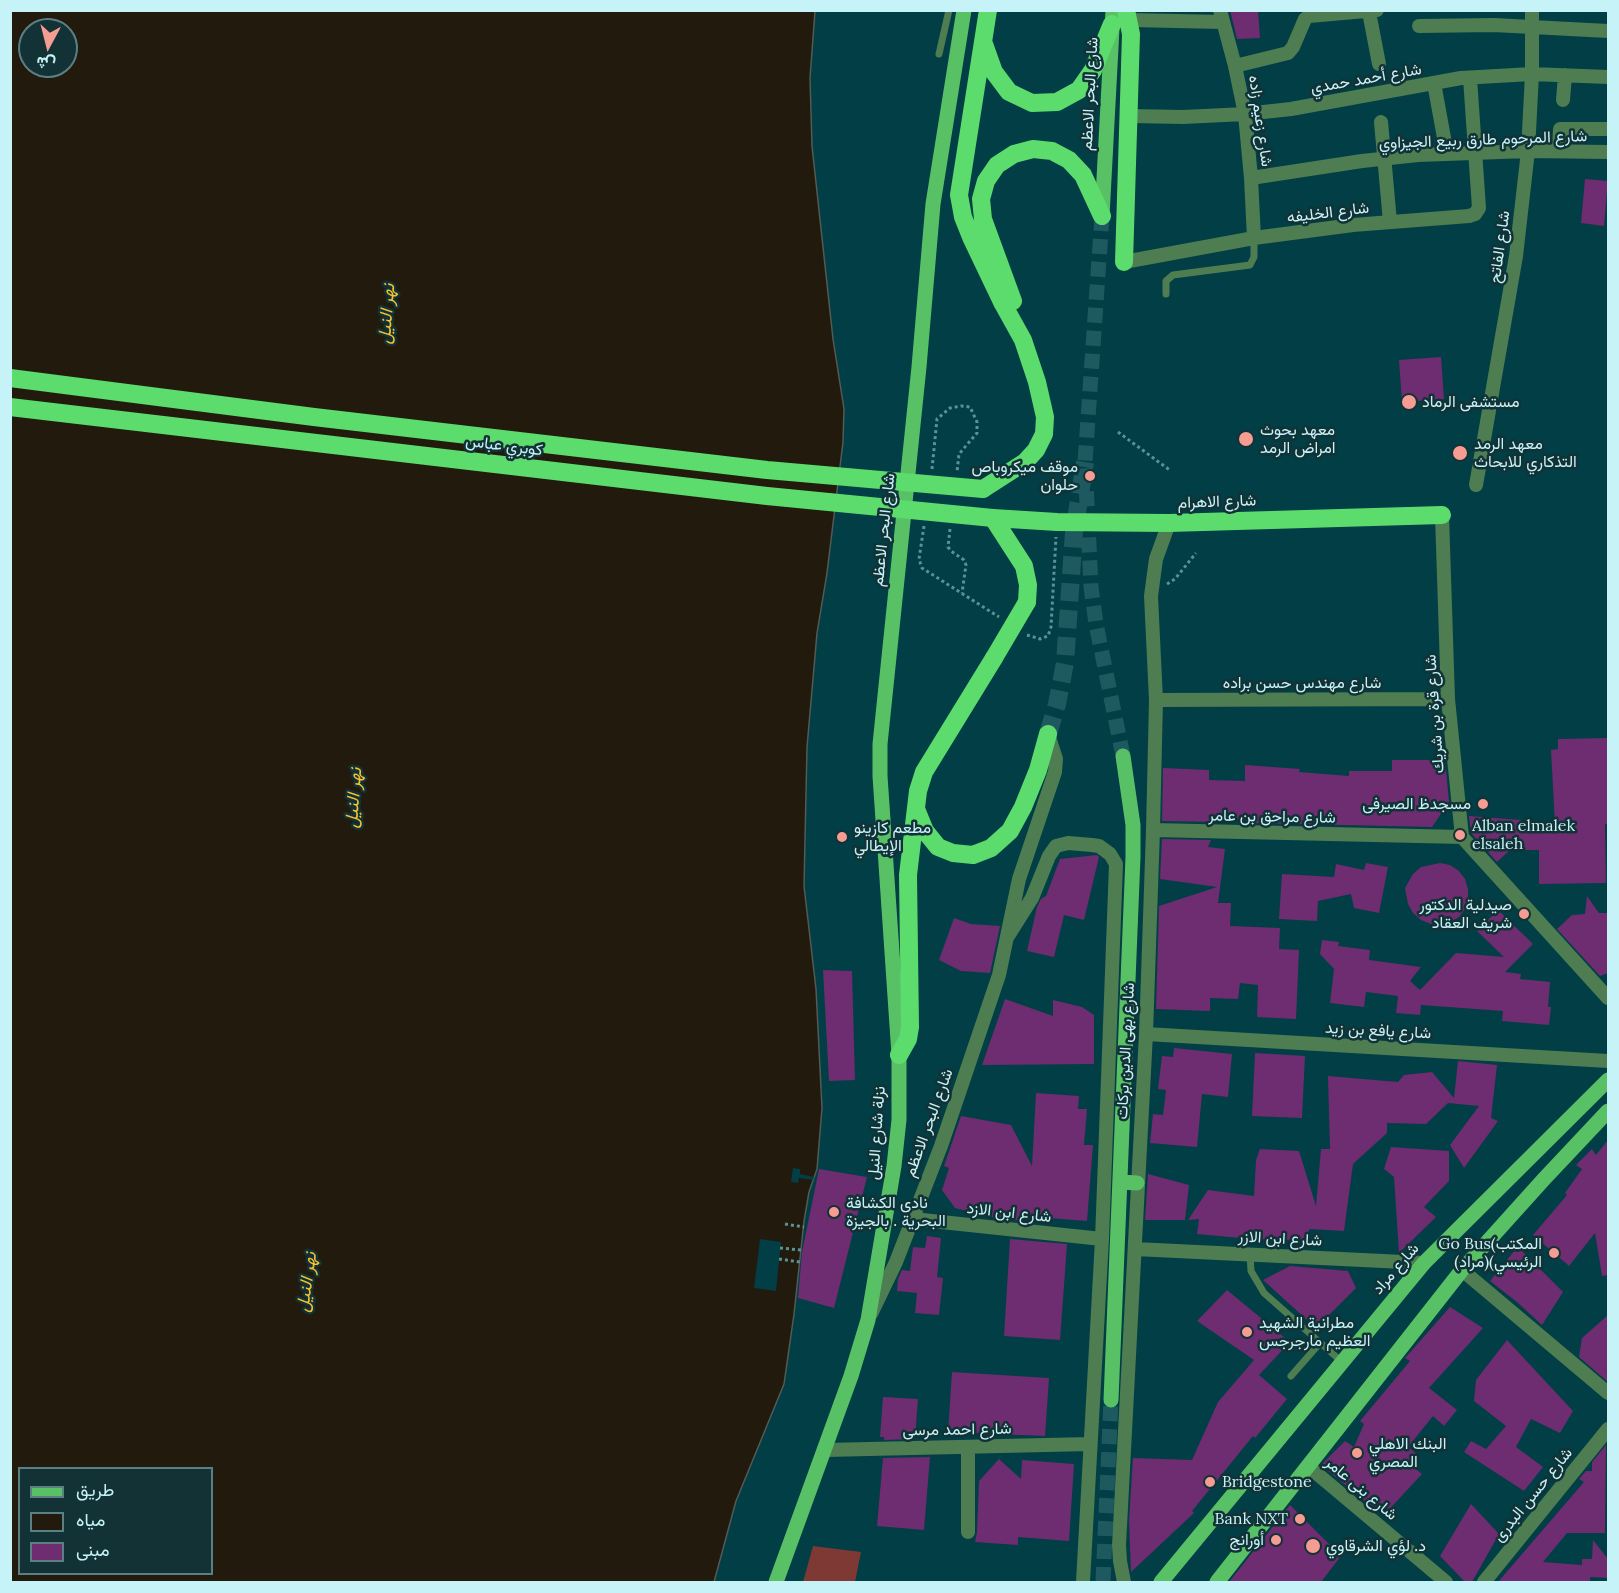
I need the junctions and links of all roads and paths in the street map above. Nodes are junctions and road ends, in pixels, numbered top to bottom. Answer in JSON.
{"nodes":[{"id":1,"x":948,"y":10,"type":"edge"},
{"id":2,"x":964,"y":10,"type":"edge"},
{"id":3,"x":988,"y":10,"type":"edge"},
{"id":4,"x":1532,"y":10,"type":"edge"},
{"id":5,"x":1373,"y":11,"type":"edge"},
{"id":6,"x":1120,"y":16,"type":"edge"},
{"id":7,"x":1222,"y":16,"type":"edge"},
{"id":8,"x":1419,"y":26,"type":"dead end"},
{"id":9,"x":1532,"y":27,"type":"junction"},
{"id":10,"x":1608,"y":31,"type":"edge"},
{"id":11,"x":983,"y":42,"type":"junction"},
{"id":12,"x":939,"y":54,"type":"dead end"},
{"id":13,"x":1379,"y":64,"type":"dead end"},
{"id":14,"x":1235,"y":66,"type":"junction"},
{"id":15,"x":1533,"y":74,"type":"junction"},
{"id":16,"x":1565,"y":75,"type":"junction"},
{"id":17,"x":1608,"y":77,"type":"edge"},
{"id":18,"x":1470,"y":78,"type":"junction"},
{"id":19,"x":1434,"y":83,"type":"junction"},
{"id":20,"x":1563,"y":100,"type":"dead end"},
{"id":21,"x":1245,"y":114,"type":"junction"},
{"id":22,"x":1129,"y":116,"type":"junction"},
{"id":23,"x":1381,"y":122,"type":"dead end"},
{"id":24,"x":1608,"y":129,"type":"edge"},
{"id":25,"x":1528,"y":151,"type":"junction"},
{"id":26,"x":1559,"y":152,"type":"junction"},
{"id":27,"x":1608,"y":152,"type":"edge"},
{"id":28,"x":1475,"y":153,"type":"junction"},
{"id":29,"x":1447,"y":154,"type":"junction"},
{"id":30,"x":1384,"y":159,"type":"junction"},
{"id":31,"x":1251,"y":178,"type":"junction"},
{"id":32,"x":1102,"y":216,"type":"joint"},
{"id":33,"x":1390,"y":222,"type":"junction"},
{"id":34,"x":1254,"y":238,"type":"junction"},
{"id":35,"x":1124,"y":262,"type":"joint"},
{"id":36,"x":1166,"y":294,"type":"dead end"},
{"id":37,"x":1023,"y":340,"type":"junction"},
{"id":38,"x":10,"y":378,"type":"edge"},
{"id":39,"x":10,"y":407,"type":"edge"},
{"id":40,"x":1118,"y":432,"type":"dead end"},
{"id":41,"x":959,"y":454,"type":"dead end"},
{"id":42,"x":1171,"y":471,"type":"dead end"},
{"id":43,"x":930,"y":479,"type":"dead end"},
{"id":44,"x":1476,"y":485,"type":"dead end"},
{"id":45,"x":1442,"y":515,"type":"joint"},
{"id":46,"x":993,"y":518,"type":"junction"},
{"id":47,"x":1057,"y":522,"type":"junction"},
{"id":48,"x":1168,"y":523,"type":"junction"},
{"id":49,"x":924,"y":526,"type":"dead end"},
{"id":50,"x":949,"y":536,"type":"dead end"},
{"id":51,"x":1197,"y":553,"type":"dead end"},
{"id":52,"x":1175,"y":579,"type":"dead end"},
{"id":53,"x":962,"y":593,"type":"junction"},
{"id":54,"x":1001,"y":619,"type":"dead end"},
{"id":55,"x":1021,"y":631,"type":"dead end"},
{"id":56,"x":1448,"y":699,"type":"junction"},
{"id":57,"x":1156,"y":700,"type":"junction"},
{"id":58,"x":1048,"y":734,"type":"joint"},
{"id":59,"x":1124,"y":756,"type":"tunnel mouth"},
{"id":60,"x":915,"y":807,"type":"junction"},
{"id":61,"x":1153,"y":830,"type":"junction"},
{"id":62,"x":1462,"y":837,"type":"junction"},
{"id":63,"x":1008,"y":936,"type":"junction"},
{"id":64,"x":1608,"y":998,"type":"edge"},
{"id":65,"x":1146,"y":1034,"type":"junction"},
{"id":66,"x":898,"y":1055,"type":"junction"},
{"id":67,"x":1608,"y":1061,"type":"edge"},
{"id":68,"x":1608,"y":1080,"type":"edge"},
{"id":69,"x":1608,"y":1110,"type":"edge"},
{"id":70,"x":1120,"y":1182,"type":"junction"},
{"id":71,"x":1137,"y":1183,"type":"junction"},
{"id":72,"x":913,"y":1219,"type":"junction"},
{"id":73,"x":785,"y":1224,"type":"dead end"},
{"id":74,"x":804,"y":1227,"type":"dead end"},
{"id":75,"x":1102,"y":1239,"type":"junction"},
{"id":76,"x":780,"y":1248,"type":"dead end"},
{"id":77,"x":1135,"y":1249,"type":"junction"},
{"id":78,"x":801,"y":1250,"type":"dead end"},
{"id":79,"x":1250,"y":1254,"type":"junction"},
{"id":80,"x":779,"y":1259,"type":"dead end"},
{"id":81,"x":800,"y":1262,"type":"dead end"},
{"id":82,"x":1424,"y":1263,"type":"junction"},
{"id":83,"x":1462,"y":1270,"type":"junction"},
{"id":84,"x":868,"y":1320,"type":"junction"},
{"id":85,"x":1320,"y":1343,"type":"junction"},
{"id":86,"x":1342,"y":1362,"type":"junction"},
{"id":87,"x":1292,"y":1376,"type":"dead end"},
{"id":88,"x":1608,"y":1393,"type":"edge"},
{"id":89,"x":1111,"y":1400,"type":"tunnel mouth"},
{"id":90,"x":1608,"y":1429,"type":"edge"},
{"id":91,"x":1090,"y":1444,"type":"junction"},
{"id":92,"x":968,"y":1447,"type":"junction"},
{"id":93,"x":825,"y":1450,"type":"junction"},
{"id":94,"x":1309,"y":1467,"type":"junction"},
{"id":95,"x":968,"y":1532,"type":"dead end"},
{"id":96,"x":776,"y":1582,"type":"edge"},
{"id":97,"x":1083,"y":1582,"type":"edge"},
{"id":98,"x":1124,"y":1582,"type":"edge"},
{"id":99,"x":1161,"y":1582,"type":"edge"},
{"id":100,"x":1216,"y":1582,"type":"edge"},
{"id":101,"x":1446,"y":1582,"type":"edge"},
{"id":102,"x":1484,"y":1582,"type":"edge"}],
"edges":[{"from":1,"to":12,"type":"lane"},
{"from":2,"to":66,"type":"main road","name":"شارع البحر الاعظم"},
{"from":3,"to":11,"type":"highway"},
{"from":4,"to":9,"type":"street","name":"شارع الفاتح"},
{"from":5,"to":13,"type":"street"},
{"from":5,"to":14,"type":"street"},
{"from":6,"to":7,"type":"street"},
{"from":6,"to":11,"type":"highway"},
{"from":6,"to":22,"type":"highway"},
{"from":6,"to":32,"type":"main road","name":"شارع البحر الاعظم"},
{"from":7,"to":14,"type":"street","name":"شارع زعيم زاده"},
{"from":8,"to":9,"type":"street"},
{"from":9,"to":10,"type":"street"},
{"from":9,"to":15,"type":"street","name":"شارع الفاتح"},
{"from":11,"to":37,"type":"highway"},
{"from":14,"to":21,"type":"street","name":"شارع زعيم زاده"},
{"from":15,"to":16,"type":"street","name":"شارع أحمد حمدي"},
{"from":15,"to":18,"type":"street","name":"شارع أحمد حمدي"},
{"from":15,"to":25,"type":"street","name":"شارع الفاتح"},
{"from":16,"to":17,"type":"street","name":"شارع أحمد حمدي"},
{"from":16,"to":20,"type":"street"},
{"from":18,"to":19,"type":"street","name":"شارع أحمد حمدي"},
{"from":18,"to":28,"type":"street"},
{"from":19,"to":21,"type":"street","name":"شارع أحمد حمدي"},
{"from":19,"to":29,"type":"street"},
{"from":21,"to":22,"type":"street","name":"شارع أحمد حمدي"},
{"from":21,"to":31,"type":"street","name":"شارع زعيم زاده"},
{"from":22,"to":35,"type":"highway"},
{"from":23,"to":30,"type":"street"},
{"from":24,"to":26,"type":"street"},
{"from":25,"to":26,"type":"street","name":"شارع المرحوم طارق ربيع الجيزاوي"},
{"from":25,"to":28,"type":"street","name":"شارع المرحوم طارق ربيع الجيزاوي"},
{"from":25,"to":44,"type":"street","name":"شارع الفاتح"},
{"from":26,"to":27,"type":"street","name":"شارع المرحوم طارق ربيع الجيزاوي"},
{"from":28,"to":29,"type":"street","name":"شارع المرحوم طارق ربيع الجيزاوي"},
{"from":28,"to":33,"type":"street","name":"شارع الخليفه"},
{"from":29,"to":30,"type":"street","name":"شارع المرحوم طارق ربيع الجيزاوي"},
{"from":30,"to":31,"type":"street","name":"شارع المرحوم طارق ربيع الجيزاوي"},
{"from":30,"to":33,"type":"street"},
{"from":31,"to":34,"type":"street","name":"شارع زعيم زاده"},
{"from":32,"to":37,"type":"highway"},
{"from":33,"to":34,"type":"street","name":"شارع الخليفه"},
{"from":34,"to":35,"type":"street","name":"شارع الخليفه"},
{"from":34,"to":36,"type":"lane"},
{"from":37,"to":38,"type":"highway","name":"كوبري عباس","bridge":true},
{"from":39,"to":46,"type":"highway","name":"كوبري عباس","bridge":true},
{"from":40,"to":42,"type":"path"},
{"from":41,"to":43,"type":"path"},
{"from":45,"to":48,"type":"highway","name":"شارع الاهرام"},
{"from":45,"to":56,"type":"street","name":"شارع قرة بن شريك"},
{"from":46,"to":47,"type":"highway","name":"شارع الاهرام"},
{"from":46,"to":60,"type":"highway","bridge":true},
{"from":47,"to":48,"type":"highway","name":"شارع الاهرام"},
{"from":47,"to":55,"type":"path"},
{"from":48,"to":57,"type":"street","name":"شارع بهى الدين بركات"},
{"from":49,"to":53,"type":"path"},
{"from":50,"to":53,"type":"path"},
{"from":51,"to":52,"type":"path"},
{"from":53,"to":54,"type":"path"},
{"from":56,"to":57,"type":"street","name":"شارع مهندس حسن براده"},
{"from":56,"to":62,"type":"street","name":"شارع قرة بن شريك"},
{"from":57,"to":61,"type":"street","name":"شارع بهى الدين بركات"},
{"from":58,"to":60,"type":"highway"},
{"from":58,"to":63,"type":"street","name":"شارع البحر الاعظم"},
{"from":59,"to":70,"type":"main road","name":"شارع بهى الدين بركات"},
{"from":60,"to":66,"type":"highway"},
{"from":61,"to":62,"type":"street","name":"شارع مراحق بن عامر"},
{"from":61,"to":65,"type":"street","name":"شارع بهى الدين بركات"},
{"from":62,"to":64,"type":"street"},
{"from":63,"to":72,"type":"street","name":"شارع البحر الاعظم"},
{"from":63,"to":75,"type":"street"},
{"from":65,"to":67,"type":"street","name":"شارع يافع بن زيد"},
{"from":65,"to":71,"type":"street","name":"شارع بهى الدين بركات"},
{"from":66,"to":84,"type":"main road","name":"نزلة شارع النيل"},
{"from":68,"to":82,"type":"main road","name":"شارع مراد"},
{"from":69,"to":83,"type":"main road"},
{"from":70,"to":71,"type":"main road"},
{"from":70,"to":89,"type":"main road","name":"شارع بهى الدين بركات"},
{"from":71,"to":77,"type":"street","name":"شارع بهى الدين بركات"},
{"from":72,"to":75,"type":"street","name":"شارع ابن الازد"},
{"from":72,"to":84,"type":"street","name":"شارع البحر الاعظم"},
{"from":73,"to":74,"type":"path"},
{"from":75,"to":91,"type":"street"},
{"from":76,"to":78,"type":"path"},
{"from":77,"to":79,"type":"street","name":"شارع ابن الازر"},
{"from":77,"to":98,"type":"street","name":"شارع بهى الدين بركات"},
{"from":79,"to":82,"type":"street","name":"شارع ابن الازر"},
{"from":79,"to":85,"type":"lane"},
{"from":80,"to":81,"type":"path"},
{"from":82,"to":86,"type":"main road","name":"شارع مراد"},
{"from":83,"to":88,"type":"street"},
{"from":83,"to":94,"type":"main road"},
{"from":84,"to":93,"type":"main road","name":"شارع البحر الاعظم"},
{"from":85,"to":86,"type":"lane"},
{"from":85,"to":87,"type":"lane"},
{"from":86,"to":99,"type":"main road","name":"شارع مراد"},
{"from":90,"to":102,"type":"street","name":"شارع حسن البدرى"},
{"from":91,"to":92,"type":"street","name":"شارع احمد مرسى"},
{"from":91,"to":97,"type":"street"},
{"from":92,"to":93,"type":"street","name":"شارع احمد مرسى"},
{"from":92,"to":95,"type":"street"},
{"from":93,"to":96,"type":"main road","name":"شارع البحر الاعظم"},
{"from":94,"to":100,"type":"main road"},
{"from":94,"to":101,"type":"street","name":"شارع بنى عامر"}]}
